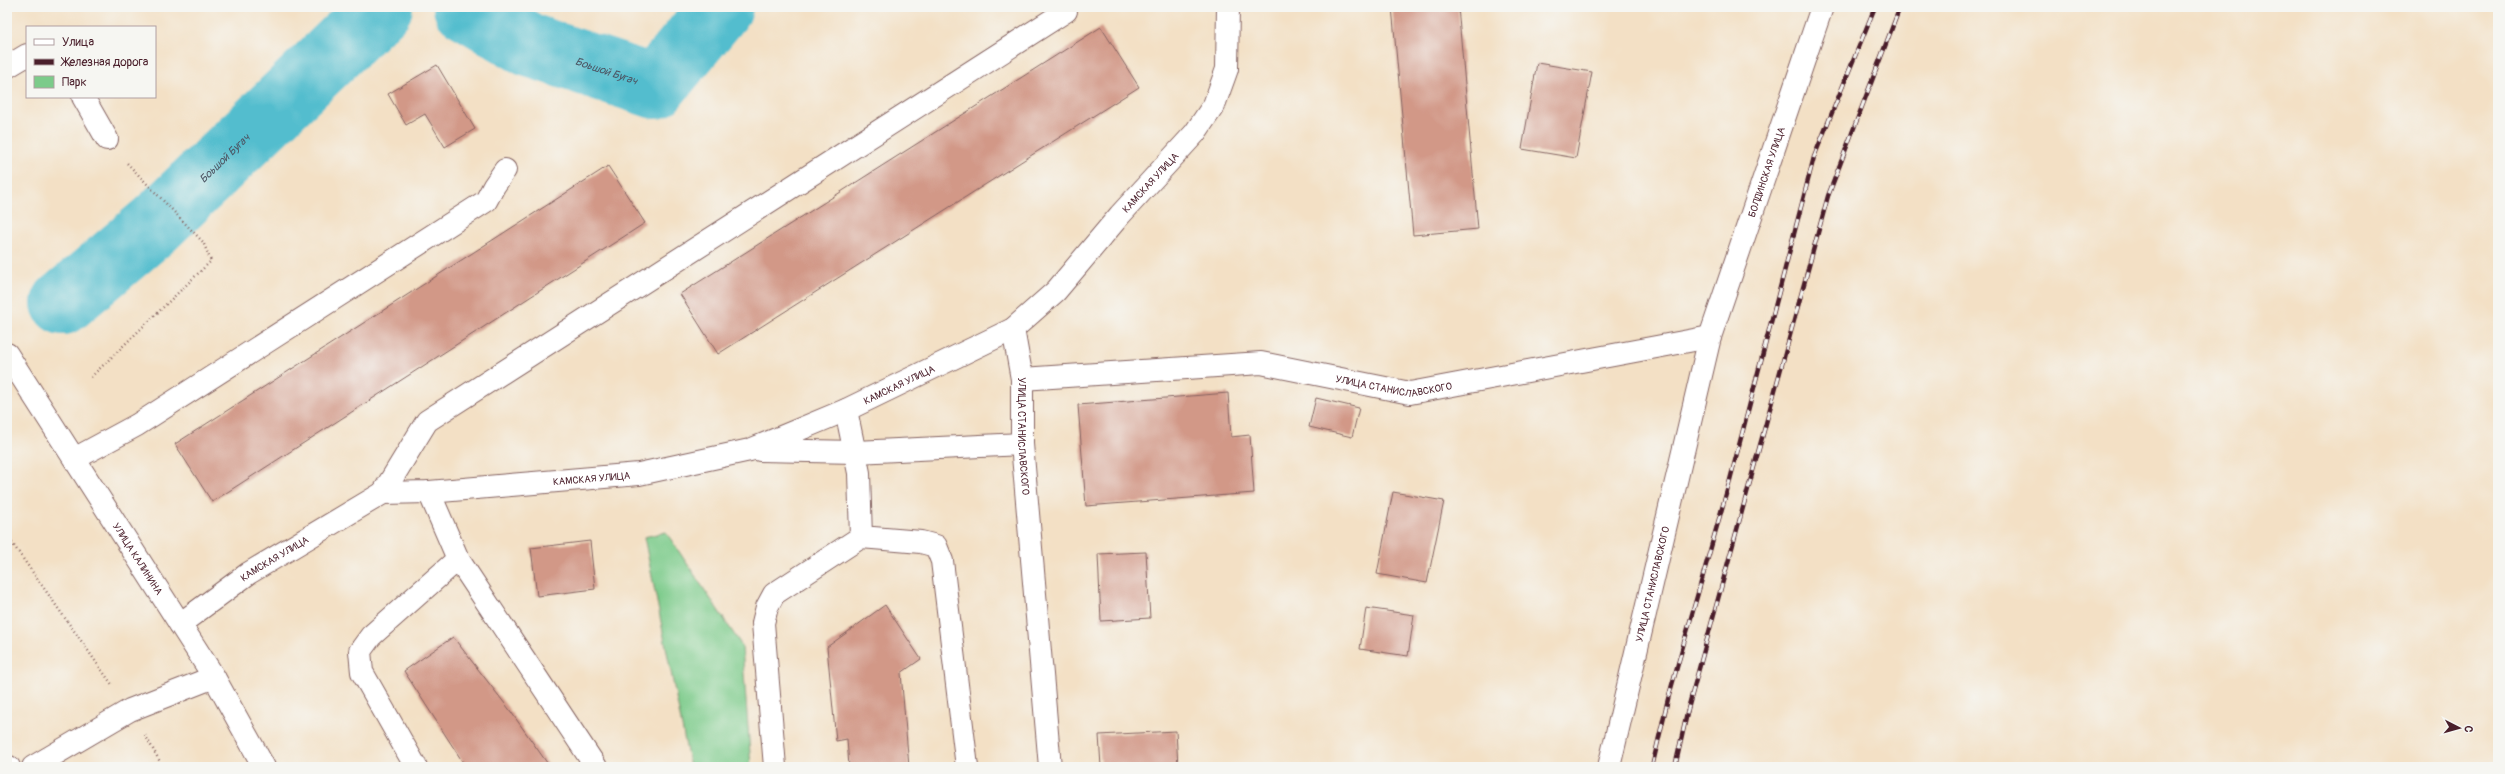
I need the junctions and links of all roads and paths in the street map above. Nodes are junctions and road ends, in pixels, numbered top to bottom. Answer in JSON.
{"nodes":[{"id":1,"x":1228,"y":7,"type":"edge"},
{"id":2,"x":1822,"y":7,"type":"edge"},
{"id":3,"x":1066,"y":12,"type":"dead end"},
{"id":4,"x":26,"y":56,"type":"edge"},
{"id":5,"x":7,"y":67,"type":"edge"},
{"id":6,"x":84,"y":98,"type":"edge"},
{"id":7,"x":107,"y":139,"type":"dead end"},
{"id":8,"x":124,"y":160,"type":"dead end"},
{"id":9,"x":505,"y":170,"type":"dead end"},
{"id":10,"x":1013,"y":329,"type":"junction"},
{"id":11,"x":1710,"y":337,"type":"junction"},
{"id":12,"x":7,"y":354,"type":"edge"},
{"id":13,"x":91,"y":377,"type":"dead end"},
{"id":14,"x":1022,"y":380,"type":"junction"},
{"id":15,"x":846,"y":410,"type":"junction"},
{"id":16,"x":1022,"y":444,"type":"junction"},
{"id":17,"x":750,"y":450,"type":"junction"},
{"id":18,"x":856,"y":452,"type":"junction"},
{"id":19,"x":76,"y":458,"type":"junction"},
{"id":20,"x":429,"y":492,"type":"junction"},
{"id":21,"x":383,"y":493,"type":"junction"},
{"id":22,"x":7,"y":536,"type":"edge"},
{"id":23,"x":861,"y":537,"type":"junction"},
{"id":24,"x":458,"y":559,"type":"junction"},
{"id":25,"x":180,"y":624,"type":"junction"},
{"id":26,"x":214,"y":676,"type":"junction"},
{"id":27,"x":130,"y":710,"type":"junction"},
{"id":28,"x":33,"y":767,"type":"edge"},
{"id":29,"x":163,"y":767,"type":"edge"},
{"id":30,"x":264,"y":767,"type":"edge"},
{"id":31,"x":416,"y":767,"type":"edge"},
{"id":32,"x":596,"y":767,"type":"edge"},
{"id":33,"x":775,"y":767,"type":"edge"},
{"id":34,"x":967,"y":767,"type":"edge"},
{"id":35,"x":1050,"y":767,"type":"edge"},
{"id":36,"x":1609,"y":767,"type":"edge"}],
"edges":[{"from":1,"to":10,"type":"street","name":"КАМСКАЯ УЛИЦА"},
{"from":2,"to":11,"type":"street","name":"БОЛДИНСКАЯ УЛИЦА"},
{"from":3,"to":21,"type":"street"},
{"from":4,"to":5,"type":"street"},
{"from":6,"to":7,"type":"street"},
{"from":8,"to":13,"type":"path"},
{"from":9,"to":19,"type":"street"},
{"from":10,"to":14,"type":"street"},
{"from":10,"to":15,"type":"street","name":"КАМСКАЯ УЛИЦА"},
{"from":11,"to":14,"type":"street","name":"УЛИЦА СТАНИСЛАВСКОГО"},
{"from":11,"to":36,"type":"street","name":"УЛИЦА СТАНИСЛАВСКОГО"},
{"from":12,"to":19,"type":"street","name":"УЛИЦА КАЛИНИНА"},
{"from":14,"to":16,"type":"street","name":"УЛИЦА СТАНИСЛАВСКОГО"},
{"from":15,"to":17,"type":"street","name":"КАМСКАЯ УЛИЦА"},
{"from":15,"to":18,"type":"street"},
{"from":16,"to":18,"type":"street"},
{"from":16,"to":35,"type":"street","name":"УЛИЦА СТАНИСЛАВСКОГО"},
{"from":17,"to":18,"type":"street"},
{"from":17,"to":20,"type":"street","name":"КАМСКАЯ УЛИЦА"},
{"from":18,"to":23,"type":"street"},
{"from":19,"to":25,"type":"street","name":"УЛИЦА КАЛИНИНА"},
{"from":20,"to":21,"type":"street","name":"КАМСКАЯ УЛИЦА"},
{"from":20,"to":24,"type":"street"},
{"from":21,"to":25,"type":"street","name":"КАМСКАЯ УЛИЦА"},
{"from":22,"to":27,"type":"path"},
{"from":23,"to":33,"type":"street"},
{"from":23,"to":34,"type":"street"},
{"from":24,"to":31,"type":"street"},
{"from":24,"to":32,"type":"street"},
{"from":25,"to":26,"type":"street","name":"УЛИЦА КАЛИНИНА"},
{"from":26,"to":27,"type":"street"},
{"from":26,"to":30,"type":"street","name":"УЛИЦА КАЛИНИНА"},
{"from":27,"to":28,"type":"street"},
{"from":27,"to":29,"type":"path"}]}
